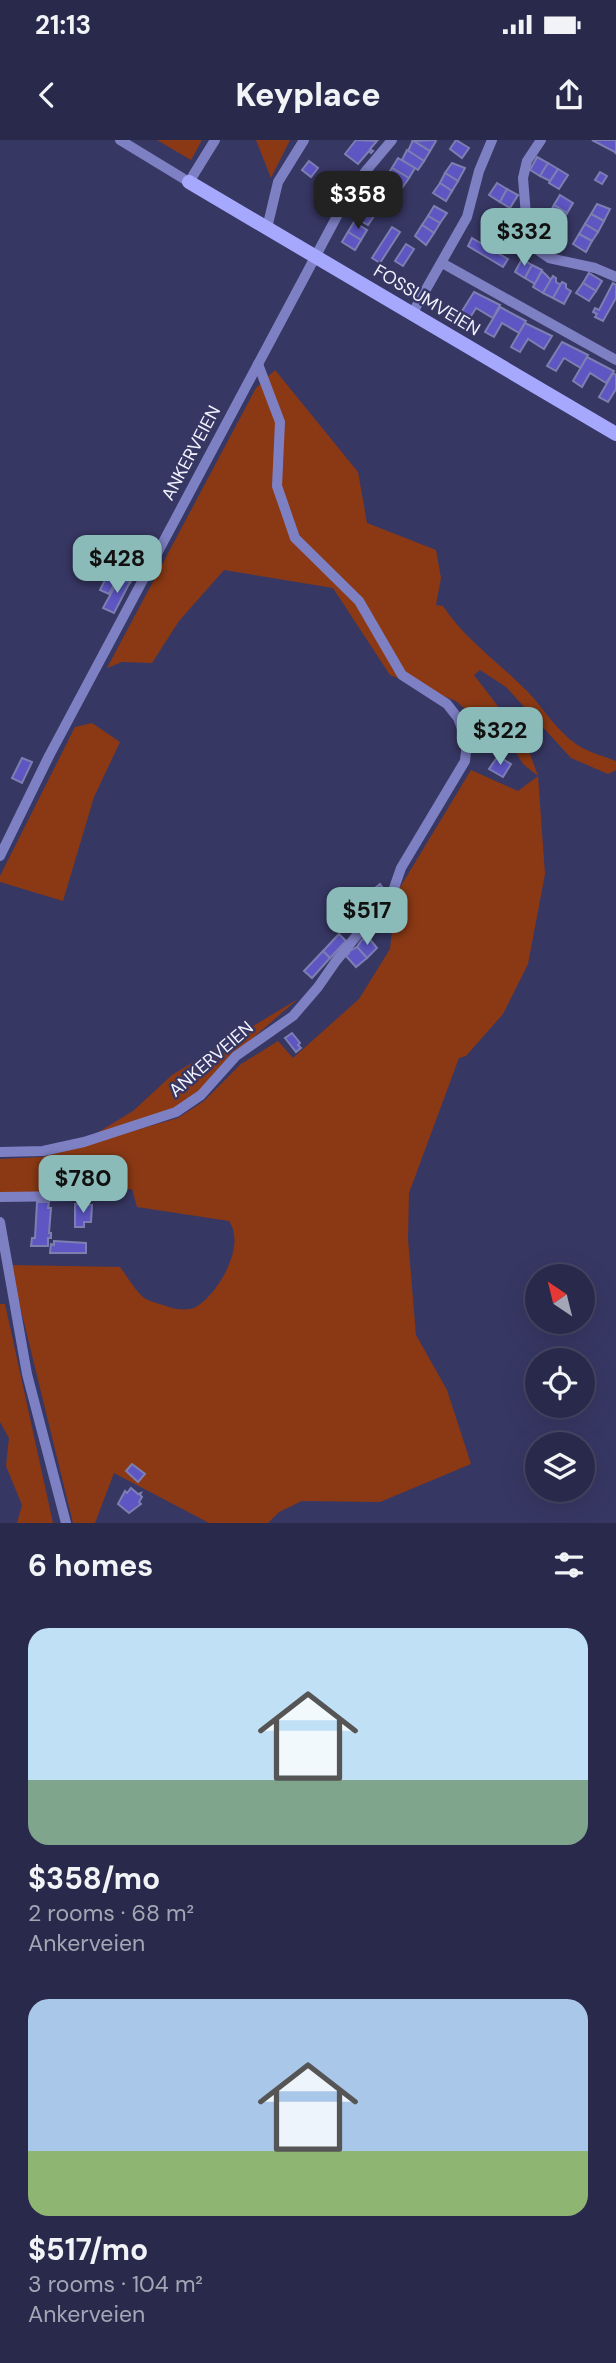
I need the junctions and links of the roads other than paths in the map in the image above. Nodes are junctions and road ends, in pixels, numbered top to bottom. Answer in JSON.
{"nodes":[{"id":1,"x":120,"y":140,"type":"edge"},
{"id":2,"x":215,"y":140,"type":"edge"},
{"id":3,"x":304,"y":140,"type":"edge"},
{"id":4,"x":392,"y":140,"type":"edge"},
{"id":5,"x":492,"y":140,"type":"edge"},
{"id":6,"x":541,"y":140,"type":"edge"},
{"id":7,"x":189,"y":182,"type":"junction"},
{"id":8,"x":267,"y":228,"type":"junction"},
{"id":9,"x":315,"y":256,"type":"junction"},
{"id":10,"x":442,"y":263,"type":"junction"},
{"id":11,"x":616,"y":278,"type":"edge"},
{"id":12,"x":412,"y":314,"type":"junction"},
{"id":13,"x":616,"y":359,"type":"edge"},
{"id":14,"x":258,"y":364,"type":"junction"},
{"id":15,"x":616,"y":434,"type":"edge"},
{"id":16,"x":0,"y":856,"type":"edge"},
{"id":17,"x":0,"y":1152,"type":"edge"},
{"id":18,"x":73,"y":1196,"type":"dead end"},
{"id":19,"x":0,"y":1197,"type":"edge"},
{"id":20,"x":0,"y":1222,"type":"edge"},
{"id":21,"x":6,"y":1291,"type":"edge"},
{"id":22,"x":66,"y":1523,"type":"edge"}],
"edges":[{"from":1,"to":7,"type":"street"},
{"from":2,"to":7,"type":"street"},
{"from":3,"to":8,"type":"street"},
{"from":4,"to":9,"type":"street","name":"ANKERVEIEN"},
{"from":5,"to":10,"type":"street"},
{"from":6,"to":11,"type":"street"},
{"from":7,"to":8,"type":"street","name":"FOSSUMVEIEN"},
{"from":8,"to":9,"type":"street","name":"FOSSUMVEIEN"},
{"from":9,"to":12,"type":"street","name":"FOSSUMVEIEN"},
{"from":9,"to":14,"type":"street","name":"ANKERVEIEN"},
{"from":10,"to":12,"type":"street"},
{"from":10,"to":13,"type":"street"},
{"from":12,"to":15,"type":"street","name":"FOSSUMVEIEN"},
{"from":14,"to":16,"type":"street","name":"ANKERVEIEN"},
{"from":14,"to":17,"type":"street","name":"ANKERVEIEN"},
{"from":18,"to":19,"type":"street"},
{"from":20,"to":21,"type":"street"},
{"from":21,"to":22,"type":"street"}]}
